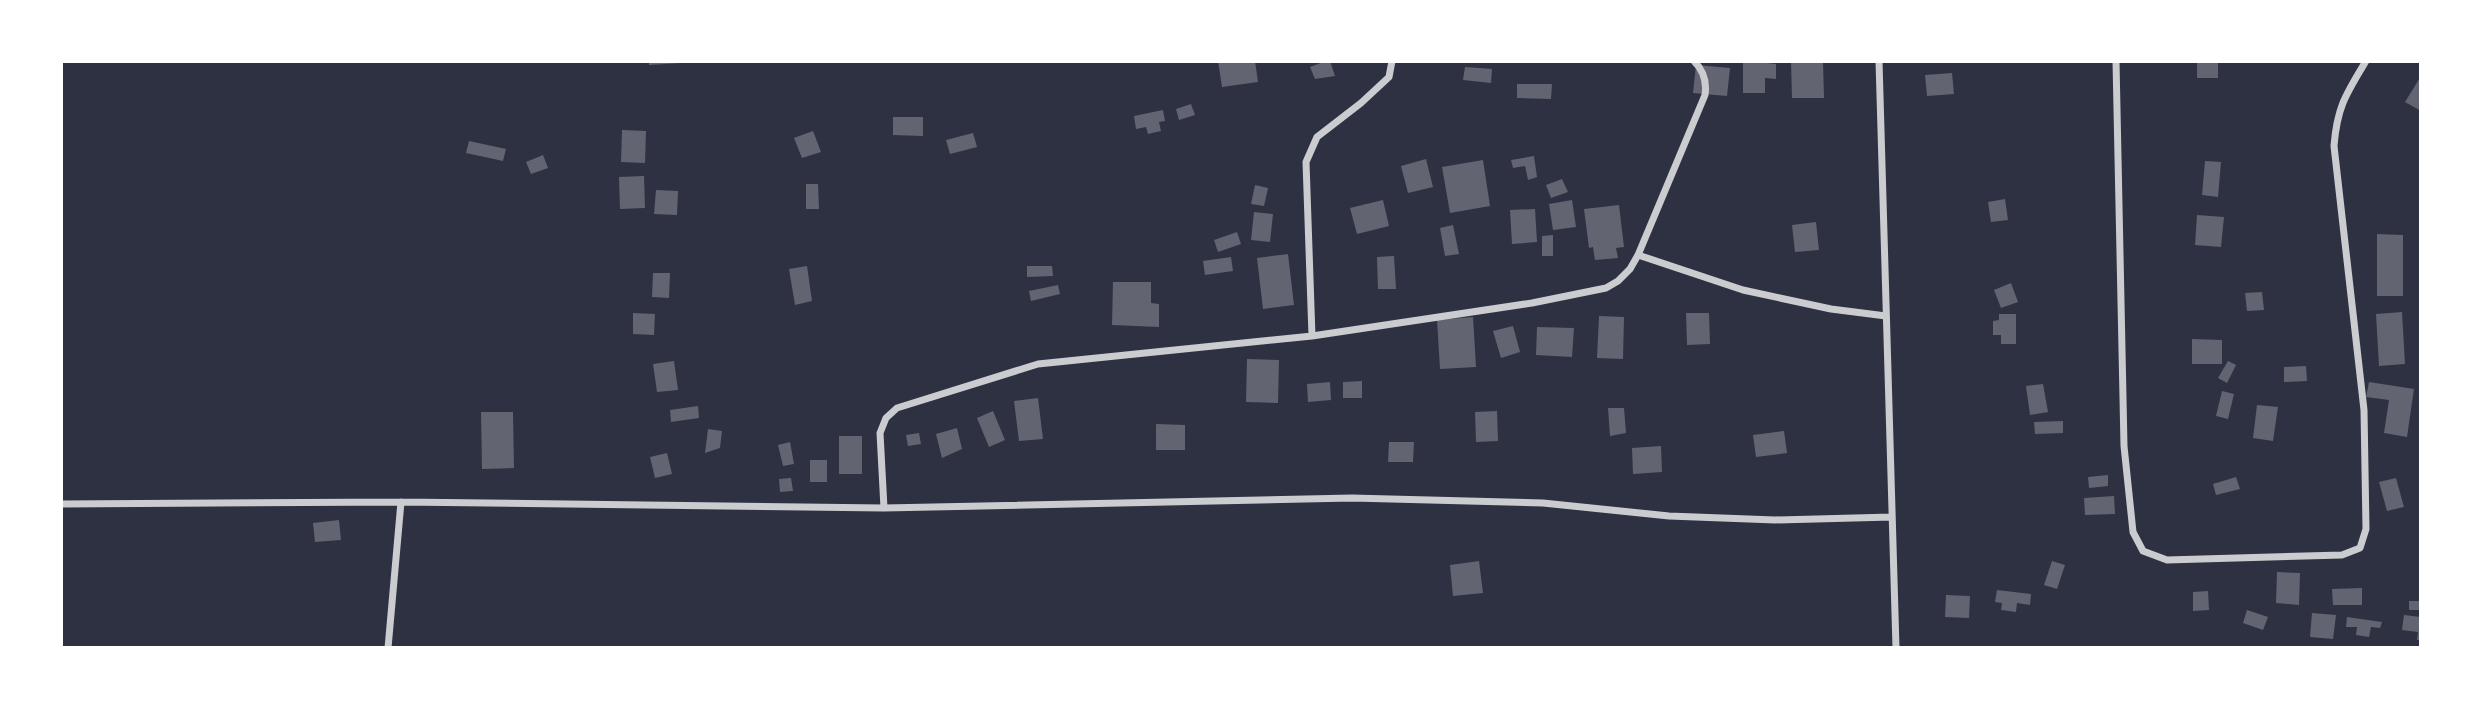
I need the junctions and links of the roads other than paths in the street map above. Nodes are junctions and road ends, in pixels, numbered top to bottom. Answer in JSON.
{"nodes":[{"id":1,"x":1392,"y":61,"type":"edge"},
{"id":2,"x":1694,"y":61,"type":"edge"},
{"id":3,"x":1879,"y":61,"type":"edge"},
{"id":4,"x":2116,"y":61,"type":"edge"},
{"id":5,"x":2366,"y":61,"type":"edge"},
{"id":6,"x":1638,"y":255,"type":"junction"},
{"id":7,"x":1886,"y":316,"type":"junction"},
{"id":8,"x":1312,"y":336,"type":"junction"},
{"id":9,"x":401,"y":502,"type":"junction"},
{"id":10,"x":61,"y":503,"type":"edge"},
{"id":11,"x":884,"y":508,"type":"junction"},
{"id":12,"x":1892,"y":517,"type":"junction"},
{"id":13,"x":388,"y":648,"type":"edge"},
{"id":14,"x":1896,"y":648,"type":"edge"}],
"edges":[{"from":1,"to":8,"type":"street"},
{"from":2,"to":6,"type":"street"},
{"from":3,"to":7,"type":"street"},
{"from":4,"to":5,"type":"street"},
{"from":6,"to":7,"type":"street"},
{"from":6,"to":8,"type":"street"},
{"from":7,"to":12,"type":"street"},
{"from":8,"to":11,"type":"street"},
{"from":9,"to":10,"type":"street"},
{"from":9,"to":11,"type":"street"},
{"from":9,"to":13,"type":"street"},
{"from":11,"to":12,"type":"street"},
{"from":12,"to":14,"type":"street"}]}
